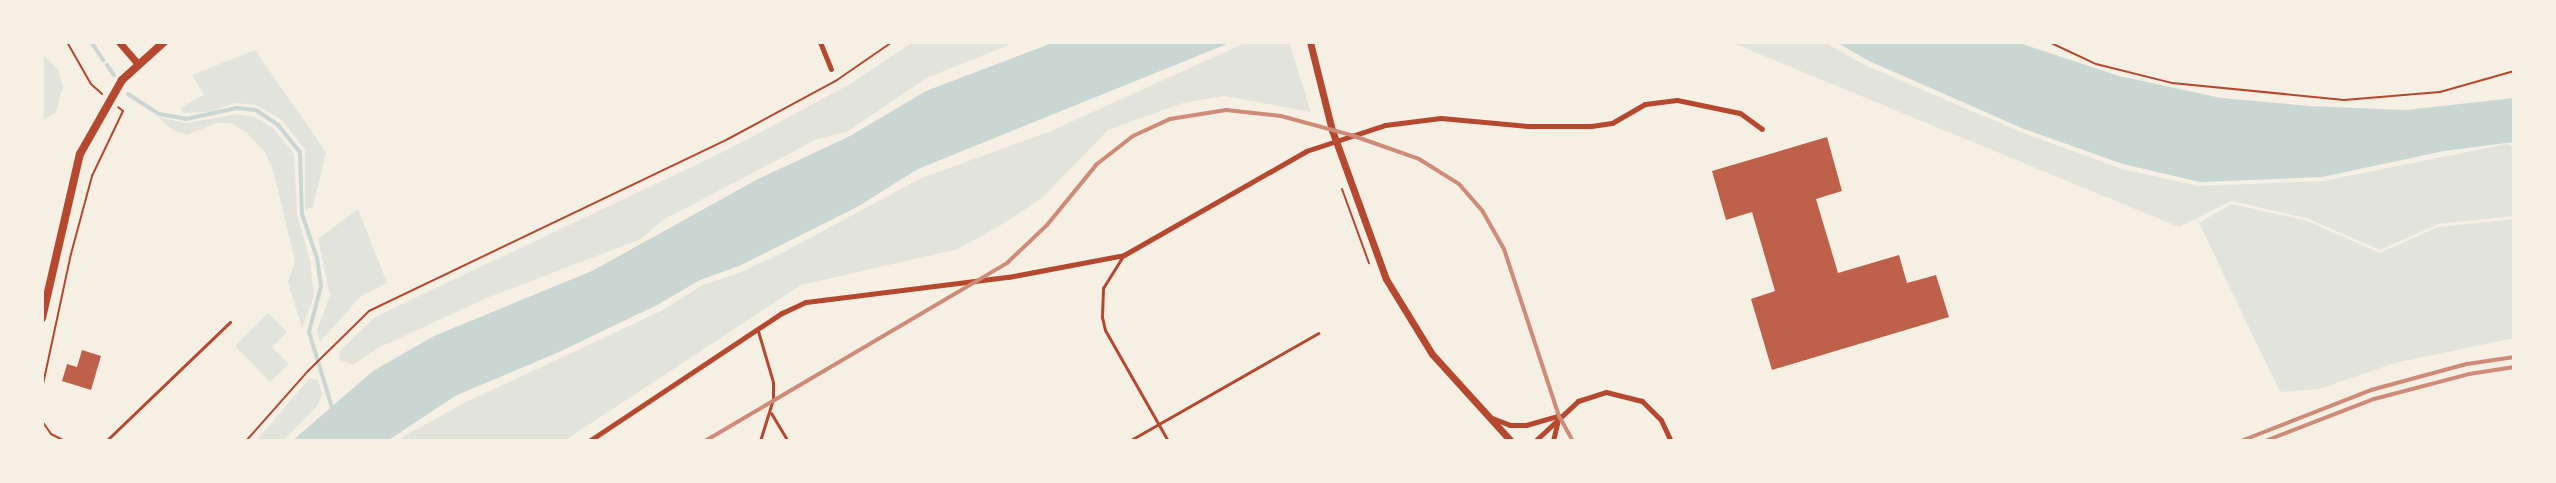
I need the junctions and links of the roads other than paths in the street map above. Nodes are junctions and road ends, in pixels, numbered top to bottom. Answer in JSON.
{"nodes":[{"id":1,"x":119,"y":42,"type":"edge"},
{"id":2,"x":164,"y":42,"type":"edge"},
{"id":3,"x":820,"y":42,"type":"edge"},
{"id":4,"x":1310,"y":42,"type":"edge"},
{"id":5,"x":137,"y":63,"type":"junction"},
{"id":6,"x":831,"y":69,"type":"dead end"},
{"id":7,"x":1762,"y":129,"type":"dead end"},
{"id":8,"x":1336,"y":140,"type":"junction"},
{"id":9,"x":1124,"y":255,"type":"junction"},
{"id":10,"x":43,"y":308,"type":"edge"},
{"id":11,"x":42,"y":318,"type":"edge"},
{"id":12,"x":230,"y":322,"type":"dead end"},
{"id":13,"x":758,"y":330,"type":"junction"},
{"id":14,"x":1318,"y":333,"type":"dead end"},
{"id":15,"x":771,"y":413,"type":"junction"},
{"id":16,"x":1484,"y":415,"type":"junction"},
{"id":17,"x":1560,"y":416,"type":"junction"},
{"id":18,"x":1158,"y":424,"type":"junction"},
{"id":19,"x":106,"y":441,"type":"edge"},
{"id":20,"x":589,"y":441,"type":"edge"},
{"id":21,"x":760,"y":441,"type":"edge"},
{"id":22,"x":788,"y":441,"type":"edge"},
{"id":23,"x":1130,"y":441,"type":"edge"},
{"id":24,"x":1168,"y":441,"type":"edge"},
{"id":25,"x":1511,"y":441,"type":"edge"},
{"id":26,"x":1535,"y":441,"type":"edge"},
{"id":27,"x":1553,"y":441,"type":"edge"},
{"id":28,"x":1671,"y":441,"type":"edge"}],
"edges":[{"from":1,"to":5,"type":"street"},
{"from":2,"to":5,"type":"main road"},
{"from":3,"to":6,"type":"street"},
{"from":4,"to":8,"type":"street"},
{"from":5,"to":10,"type":"main road"},
{"from":7,"to":8,"type":"street"},
{"from":8,"to":9,"type":"street"},
{"from":8,"to":16,"type":"street"},
{"from":9,"to":13,"type":"street"},
{"from":9,"to":18,"type":"lane"},
{"from":10,"to":11,"type":"main road"},
{"from":12,"to":19,"type":"lane"},
{"from":13,"to":15,"type":"lane"},
{"from":13,"to":20,"type":"street"},
{"from":14,"to":18,"type":"lane"},
{"from":15,"to":21,"type":"lane"},
{"from":15,"to":22,"type":"lane"},
{"from":16,"to":17,"type":"street"},
{"from":16,"to":25,"type":"street"},
{"from":17,"to":26,"type":"street"},
{"from":17,"to":27,"type":"street"},
{"from":17,"to":28,"type":"street"},
{"from":18,"to":23,"type":"lane"},
{"from":18,"to":24,"type":"lane"}]}
